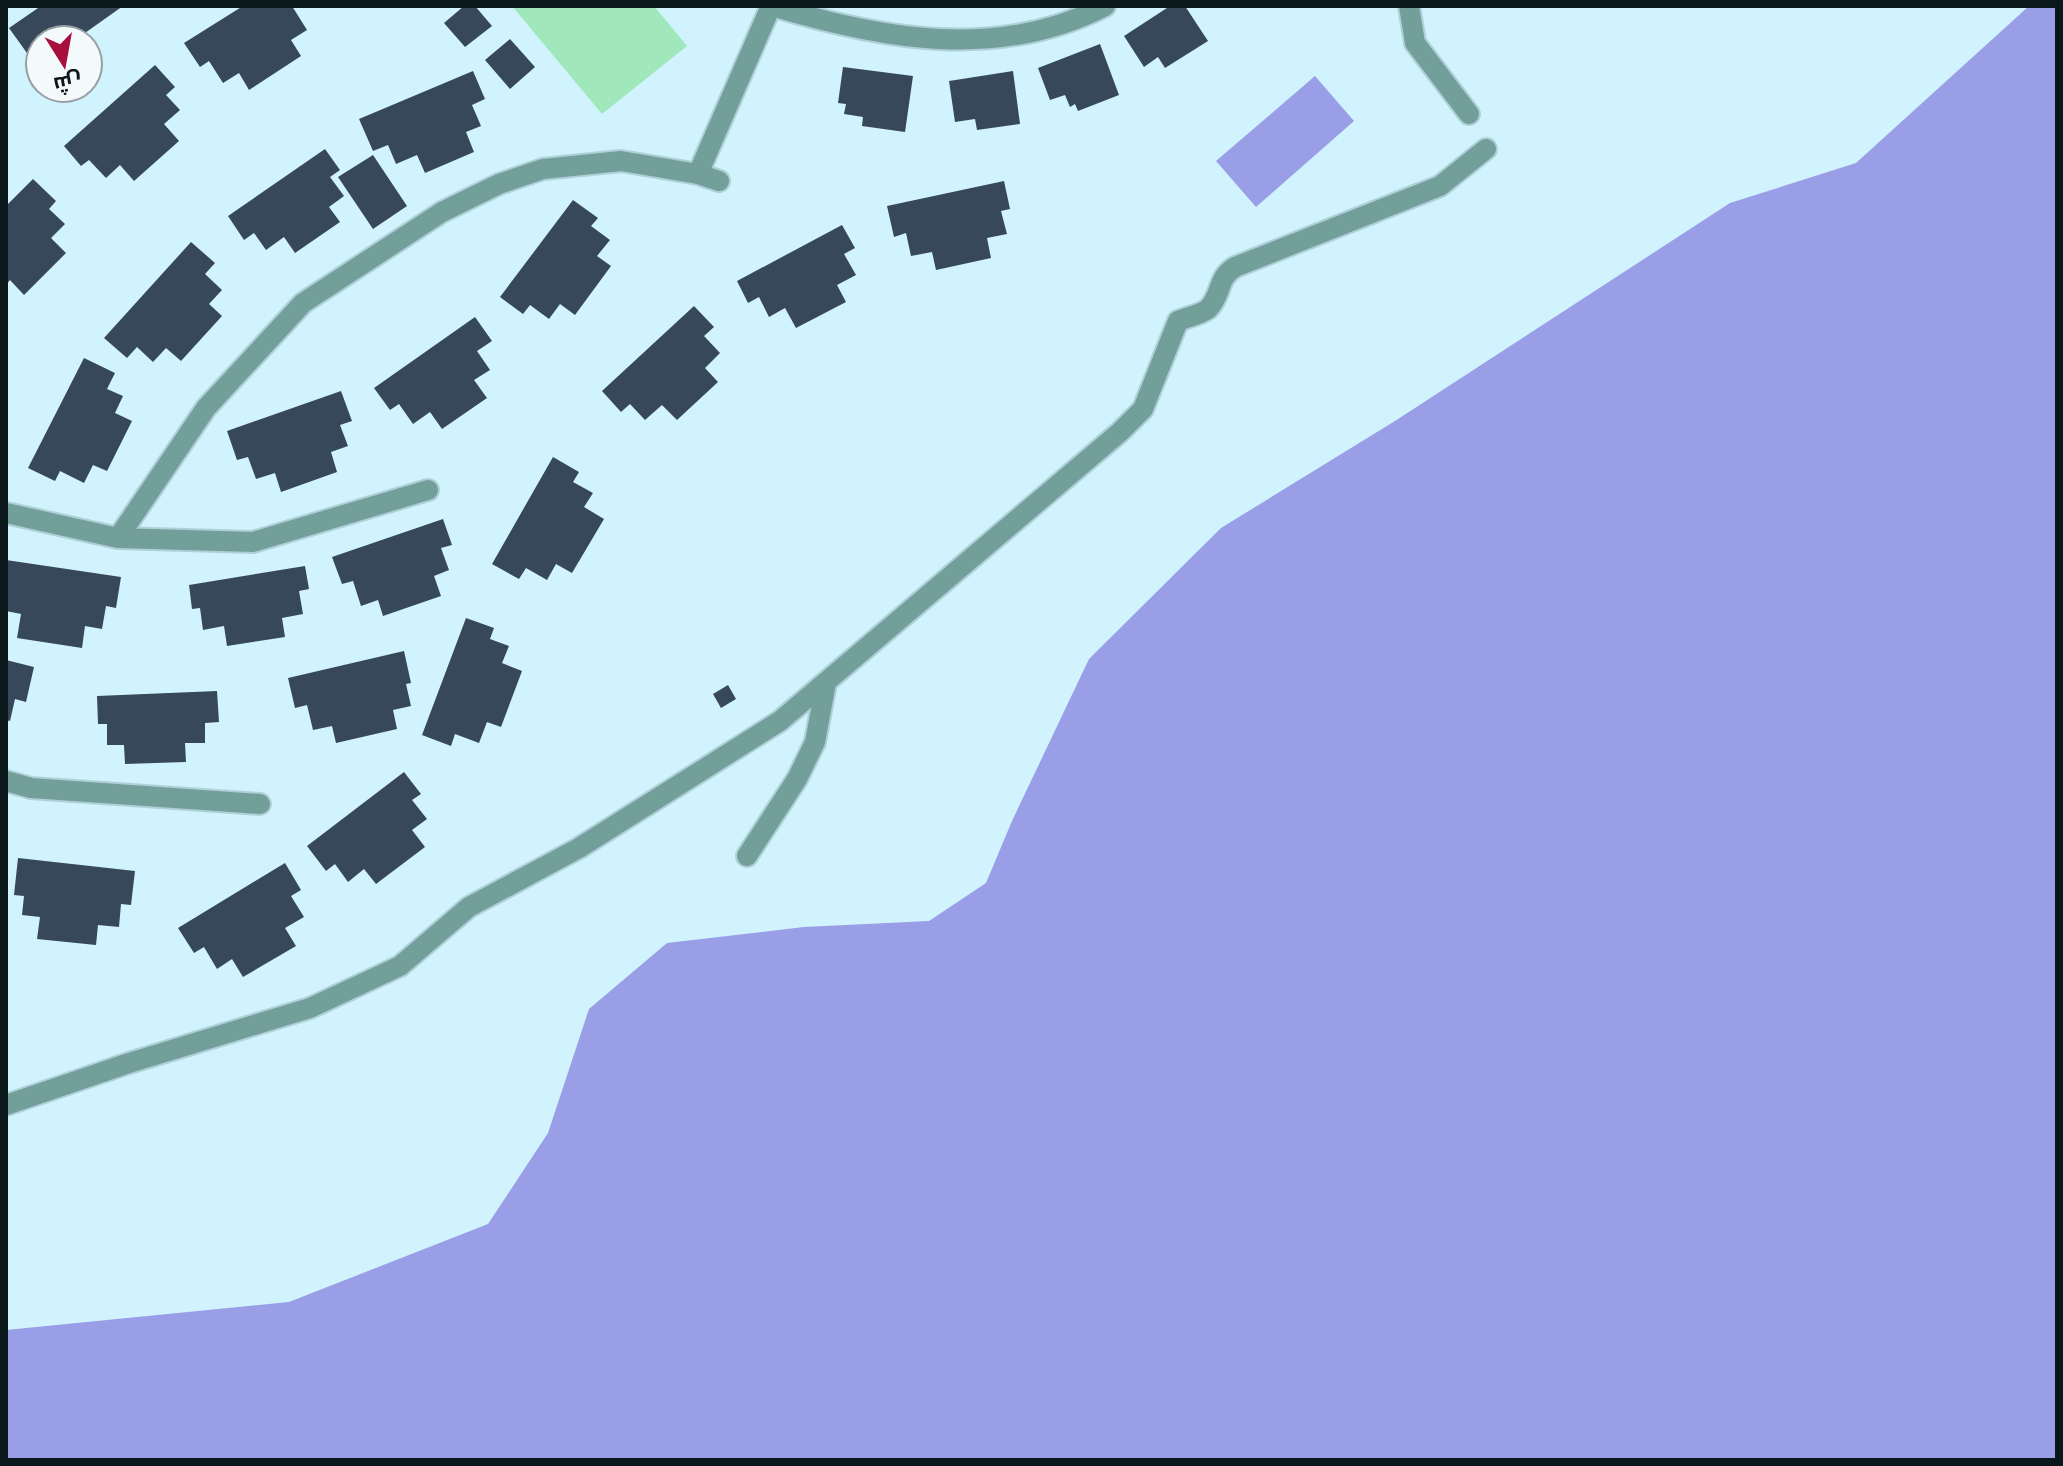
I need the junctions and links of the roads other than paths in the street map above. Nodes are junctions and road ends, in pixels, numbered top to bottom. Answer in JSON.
{"nodes":[{"id":1,"x":772,"y":6,"type":"edge"},
{"id":2,"x":1105,"y":6,"type":"edge"},
{"id":3,"x":1409,"y":6,"type":"edge"},
{"id":4,"x":1469,"y":114,"type":"dead end"},
{"id":5,"x":1486,"y":149,"type":"dead end"},
{"id":6,"x":698,"y":174,"type":"junction"},
{"id":7,"x":719,"y":181,"type":"dead end"},
{"id":8,"x":428,"y":490,"type":"dead end"},
{"id":9,"x":6,"y":513,"type":"edge"},
{"id":10,"x":118,"y":538,"type":"junction"},
{"id":11,"x":826,"y":683,"type":"junction"},
{"id":12,"x":6,"y":781,"type":"edge"},
{"id":13,"x":260,"y":804,"type":"dead end"},
{"id":14,"x":747,"y":856,"type":"dead end"},
{"id":15,"x":6,"y":1105,"type":"edge"}],
"edges":[{"from":1,"to":2,"type":"street"},
{"from":1,"to":6,"type":"street"},
{"from":3,"to":4,"type":"street"},
{"from":5,"to":11,"type":"street"},
{"from":6,"to":7,"type":"street"},
{"from":6,"to":10,"type":"street"},
{"from":8,"to":10,"type":"street"},
{"from":9,"to":10,"type":"street"},
{"from":11,"to":14,"type":"street"},
{"from":11,"to":15,"type":"street"},
{"from":12,"to":13,"type":"street"}]}
